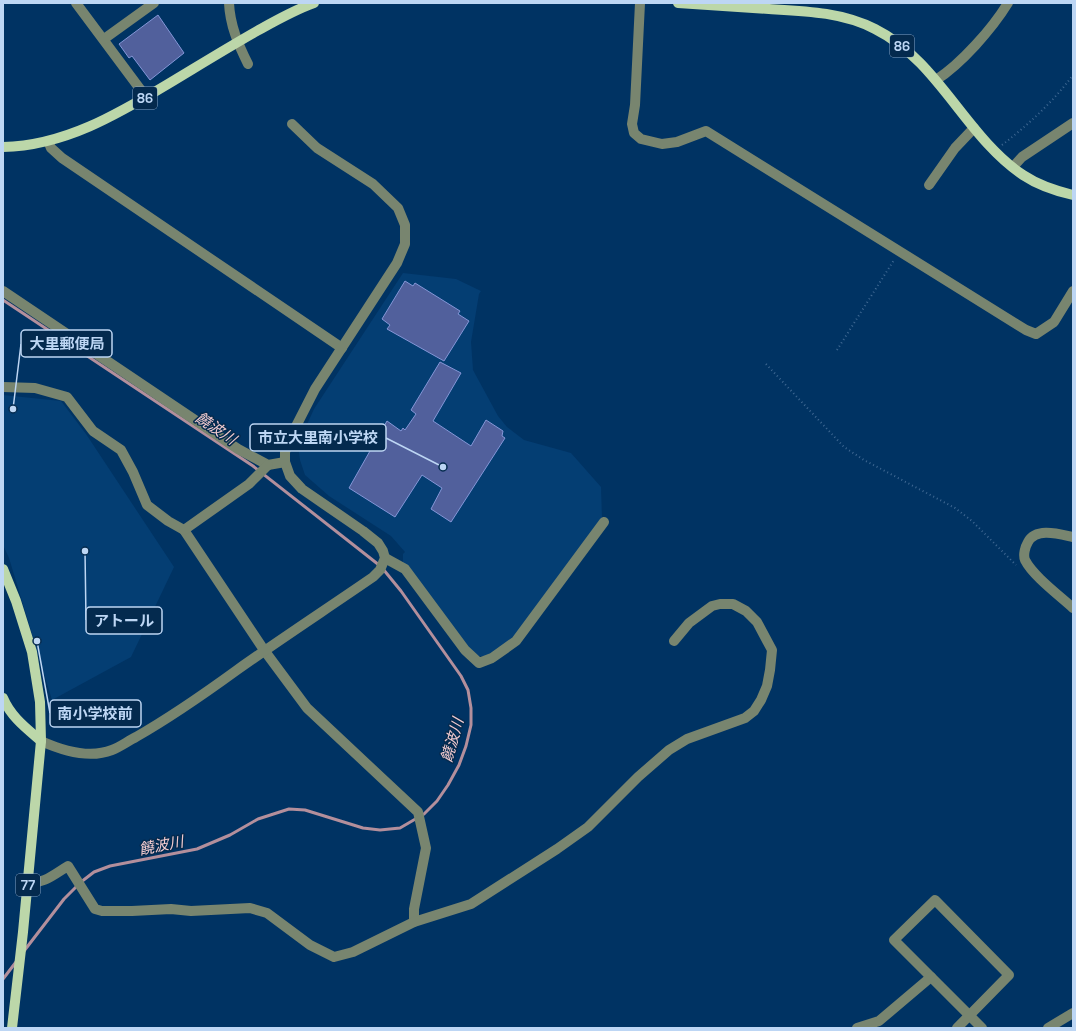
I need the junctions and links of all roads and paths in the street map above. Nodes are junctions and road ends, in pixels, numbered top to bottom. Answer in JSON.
{"nodes":[{"id":1,"x":76,"y":3,"type":"edge"},
{"id":2,"x":154,"y":3,"type":"edge"},
{"id":3,"x":229,"y":3,"type":"edge"},
{"id":4,"x":314,"y":3,"type":"edge"},
{"id":5,"x":640,"y":3,"type":"edge"},
{"id":6,"x":679,"y":3,"type":"edge"},
{"id":7,"x":1008,"y":3,"type":"edge"},
{"id":8,"x":104,"y":39,"type":"junction"},
{"id":9,"x":237,"y":42,"type":"junction"},
{"id":10,"x":248,"y":64,"type":"dead end"},
{"id":11,"x":1073,"y":75,"type":"edge"},
{"id":12,"x":936,"y":80,"type":"junction"},
{"id":13,"x":146,"y":97,"type":"junction"},
{"id":14,"x":1073,"y":123,"type":"edge"},
{"id":15,"x":292,"y":124,"type":"dead end"},
{"id":16,"x":974,"y":128,"type":"junction"},
{"id":17,"x":48,"y":141,"type":"junction"},
{"id":18,"x":3,"y":147,"type":"edge"},
{"id":19,"x":994,"y":151,"type":"junction"},
{"id":20,"x":1013,"y":167,"type":"junction"},
{"id":21,"x":929,"y":185,"type":"dead end"},
{"id":22,"x":1073,"y":196,"type":"edge"},
{"id":23,"x":899,"y":252,"type":"junction"},
{"id":24,"x":3,"y":291,"type":"edge"},
{"id":25,"x":1073,"y":291,"type":"edge"},
{"id":26,"x":342,"y":348,"type":"junction"},
{"id":27,"x":837,"y":350,"type":"dead end"},
{"id":28,"x":766,"y":364,"type":"dead end"},
{"id":29,"x":3,"y":387,"type":"edge"},
{"id":30,"x":285,"y":462,"type":"junction"},
{"id":31,"x":265,"y":468,"type":"junction"},
{"id":32,"x":604,"y":522,"type":"dead end"},
{"id":33,"x":184,"y":530,"type":"junction"},
{"id":34,"x":1073,"y":536,"type":"edge"},
{"id":35,"x":384,"y":558,"type":"junction"},
{"id":36,"x":3,"y":569,"type":"edge"},
{"id":37,"x":1034,"y":572,"type":"junction"},
{"id":38,"x":1073,"y":608,"type":"edge"},
{"id":39,"x":674,"y":641,"type":"dead end"},
{"id":40,"x":264,"y":650,"type":"junction"},
{"id":41,"x":3,"y":698,"type":"edge"},
{"id":42,"x":41,"y":741,"type":"junction"},
{"id":43,"x":28,"y":882,"type":"junction"},
{"id":44,"x":414,"y":922,"type":"junction"},
{"id":45,"x":931,"y":977,"type":"junction"},
{"id":46,"x":1073,"y":1013,"type":"edge"},
{"id":47,"x":970,"y":1016,"type":"junction"},
{"id":48,"x":12,"y":1028,"type":"edge"},
{"id":49,"x":856,"y":1028,"type":"edge"},
{"id":50,"x":957,"y":1028,"type":"edge"},
{"id":51,"x":982,"y":1028,"type":"edge"},
{"id":52,"x":1048,"y":1028,"type":"edge"}],
"edges":[{"from":1,"to":8,"type":"street"},
{"from":2,"to":8,"type":"street"},
{"from":3,"to":9,"type":"street"},
{"from":4,"to":9,"type":"main road","number":"86"},
{"from":5,"to":23,"type":"street"},
{"from":6,"to":12,"type":"main road","number":"86"},
{"from":7,"to":12,"type":"street"},
{"from":8,"to":13,"type":"street"},
{"from":9,"to":10,"type":"street"},
{"from":9,"to":13,"type":"main road","number":"86"},
{"from":11,"to":19,"type":"path"},
{"from":12,"to":16,"type":"main road","number":"86"},
{"from":13,"to":17,"type":"main road","number":"86"},
{"from":14,"to":20,"type":"street"},
{"from":15,"to":26,"type":"street"},
{"from":16,"to":19,"type":"main road","number":"86"},
{"from":16,"to":21,"type":"street"},
{"from":17,"to":18,"type":"main road","number":"86"},
{"from":17,"to":26,"type":"street"},
{"from":19,"to":20,"type":"main road","number":"86"},
{"from":20,"to":22,"type":"main road","number":"86"},
{"from":23,"to":25,"type":"street"},
{"from":23,"to":27,"type":"path"},
{"from":24,"to":31,"type":"street"},
{"from":26,"to":30,"type":"street"},
{"from":28,"to":37,"type":"path"},
{"from":29,"to":33,"type":"street"},
{"from":30,"to":31,"type":"street"},
{"from":30,"to":35,"type":"street"},
{"from":31,"to":33,"type":"street"},
{"from":32,"to":35,"type":"street"},
{"from":33,"to":40,"type":"street"},
{"from":34,"to":37,"type":"street"},
{"from":35,"to":40,"type":"street"},
{"from":36,"to":42,"type":"main road","number":"77"},
{"from":37,"to":38,"type":"street"},
{"from":39,"to":44,"type":"street"},
{"from":40,"to":42,"type":"street"},
{"from":40,"to":44,"type":"street"},
{"from":41,"to":42,"type":"main road"},
{"from":42,"to":43,"type":"main road","number":"77"},
{"from":43,"to":44,"type":"street"},
{"from":43,"to":48,"type":"main road","number":"77"},
{"from":45,"to":47,"type":"street"},
{"from":45,"to":47,"type":"street"},
{"from":45,"to":49,"type":"street"},
{"from":46,"to":52,"type":"street"},
{"from":47,"to":50,"type":"street"},
{"from":47,"to":51,"type":"street"}]}
